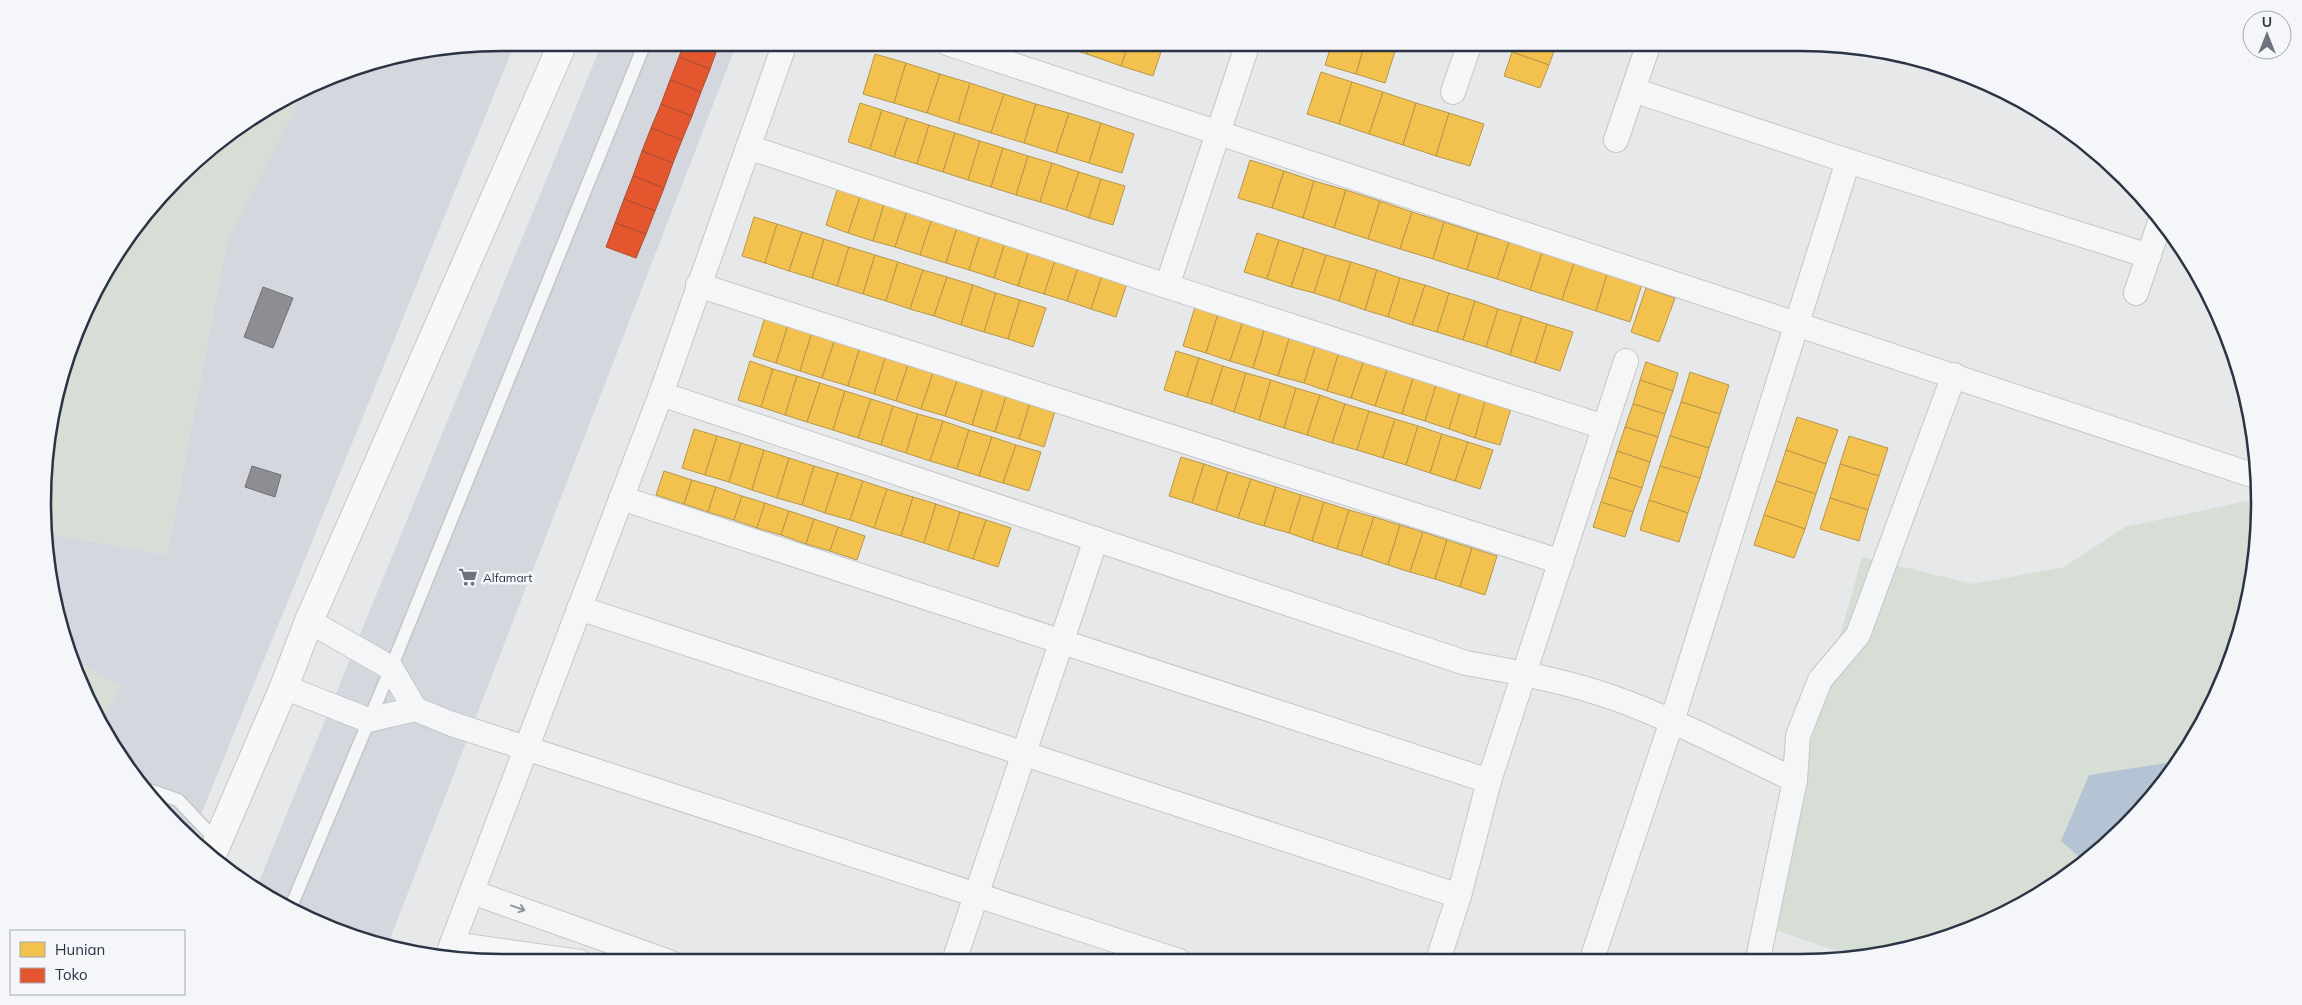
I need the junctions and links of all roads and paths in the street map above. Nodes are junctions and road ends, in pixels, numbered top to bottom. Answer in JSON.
{"nodes":[{"id":1,"x":559,"y":51,"type":"edge"},
{"id":2,"x":641,"y":51,"type":"edge"},
{"id":3,"x":781,"y":51,"type":"edge"},
{"id":4,"x":974,"y":51,"type":"edge"},
{"id":5,"x":1245,"y":51,"type":"edge"},
{"id":6,"x":1467,"y":51,"type":"edge"},
{"id":7,"x":1646,"y":51,"type":"edge"},
{"id":8,"x":1634,"y":90,"type":"junction"},
{"id":9,"x":1453,"y":92,"type":"dead end"},
{"id":10,"x":1218,"y":133,"type":"junction"},
{"id":11,"x":1616,"y":140,"type":"dead end"},
{"id":12,"x":748,"y":146,"type":"junction"},
{"id":13,"x":1848,"y":161,"type":"junction"},
{"id":14,"x":2158,"y":228,"type":"edge"},
{"id":15,"x":2149,"y":256,"type":"junction"},
{"id":16,"x":698,"y":285,"type":"junction"},
{"id":17,"x":1166,"y":286,"type":"junction"},
{"id":18,"x":2136,"y":293,"type":"dead end"},
{"id":19,"x":1796,"y":323,"type":"junction"},
{"id":20,"x":1626,"y":361,"type":"dead end"},
{"id":21,"x":1954,"y":375,"type":"junction"},
{"id":22,"x":661,"y":394,"type":"junction"},
{"id":23,"x":1604,"y":427,"type":"junction"},
{"id":24,"x":2250,"y":474,"type":"edge"},
{"id":25,"x":621,"y":498,"type":"junction"},
{"id":26,"x":1096,"y":539,"type":"junction"},
{"id":27,"x":1561,"y":562,"type":"junction"},
{"id":28,"x":579,"y":608,"type":"junction"},
{"id":29,"x":309,"y":621,"type":"junction"},
{"id":30,"x":1061,"y":642,"type":"junction"},
{"id":31,"x":391,"y":668,"type":"junction"},
{"id":32,"x":1525,"y":674,"type":"junction"},
{"id":33,"x":284,"y":688,"type":"junction"},
{"id":34,"x":415,"y":709,"type":"junction"},
{"id":35,"x":368,"y":720,"type":"junction"},
{"id":36,"x":1672,"y":722,"type":"junction"},
{"id":37,"x":526,"y":746,"type":"junction"},
{"id":38,"x":1024,"y":754,"type":"junction"},
{"id":39,"x":1795,"y":780,"type":"junction"},
{"id":40,"x":1489,"y":781,"type":"junction"},
{"id":41,"x":157,"y":793,"type":"edge"},
{"id":42,"x":214,"y":849,"type":"edge"},
{"id":43,"x":472,"y":892,"type":"junction"},
{"id":44,"x":978,"y":894,"type":"junction"},
{"id":45,"x":1459,"y":896,"type":"junction"},
{"id":46,"x":293,"y":902,"type":"edge"},
{"id":47,"x":450,"y":949,"type":"edge"},
{"id":48,"x":499,"y":954,"type":"edge"},
{"id":49,"x":647,"y":954,"type":"edge"},
{"id":50,"x":957,"y":954,"type":"edge"},
{"id":51,"x":1161,"y":954,"type":"edge"},
{"id":52,"x":1440,"y":954,"type":"edge"},
{"id":53,"x":1594,"y":954,"type":"edge"},
{"id":54,"x":1759,"y":954,"type":"edge"}],
"edges":[{"from":1,"to":29,"type":"main road"},
{"from":2,"to":31,"type":"lane"},
{"from":3,"to":12,"type":"street"},
{"from":4,"to":10,"type":"street"},
{"from":5,"to":10,"type":"street"},
{"from":6,"to":9,"type":"street"},
{"from":7,"to":8,"type":"street"},
{"from":8,"to":11,"type":"street"},
{"from":8,"to":13,"type":"street"},
{"from":10,"to":17,"type":"street"},
{"from":10,"to":19,"type":"street"},
{"from":12,"to":16,"type":"street"},
{"from":12,"to":17,"type":"street"},
{"from":13,"to":15,"type":"street"},
{"from":13,"to":19,"type":"street"},
{"from":14,"to":15,"type":"street"},
{"from":15,"to":18,"type":"street"},
{"from":16,"to":22,"type":"street"},
{"from":16,"to":27,"type":"street"},
{"from":17,"to":23,"type":"street"},
{"from":19,"to":21,"type":"street"},
{"from":19,"to":36,"type":"street"},
{"from":20,"to":23,"type":"street"},
{"from":21,"to":24,"type":"street"},
{"from":21,"to":39,"type":"street"},
{"from":22,"to":25,"type":"street"},
{"from":22,"to":26,"type":"street"},
{"from":23,"to":27,"type":"street"},
{"from":25,"to":28,"type":"street"},
{"from":25,"to":30,"type":"street"},
{"from":26,"to":30,"type":"street"},
{"from":26,"to":32,"type":"street"},
{"from":27,"to":32,"type":"street"},
{"from":28,"to":37,"type":"street"},
{"from":28,"to":38,"type":"street"},
{"from":29,"to":31,"type":"street"},
{"from":29,"to":33,"type":"main road"},
{"from":30,"to":38,"type":"street"},
{"from":30,"to":40,"type":"street"},
{"from":31,"to":34,"type":"street"},
{"from":31,"to":35,"type":"lane"},
{"from":32,"to":36,"type":"street"},
{"from":32,"to":40,"type":"street"},
{"from":33,"to":35,"type":"street"},
{"from":33,"to":42,"type":"main road"},
{"from":34,"to":35,"type":"street"},
{"from":34,"to":37,"type":"street"},
{"from":35,"to":46,"type":"lane"},
{"from":36,"to":39,"type":"street"},
{"from":36,"to":53,"type":"street"},
{"from":37,"to":43,"type":"street"},
{"from":37,"to":44,"type":"street"},
{"from":38,"to":44,"type":"street"},
{"from":38,"to":45,"type":"street"},
{"from":39,"to":54,"type":"street"},
{"from":40,"to":45,"type":"street"},
{"from":41,"to":42,"type":"lane"},
{"from":43,"to":47,"type":"street"},
{"from":43,"to":49,"type":"street","one_way":true},
{"from":44,"to":50,"type":"street"},
{"from":44,"to":51,"type":"street"},
{"from":45,"to":52,"type":"street"},
{"from":47,"to":48,"type":"street"}]}
